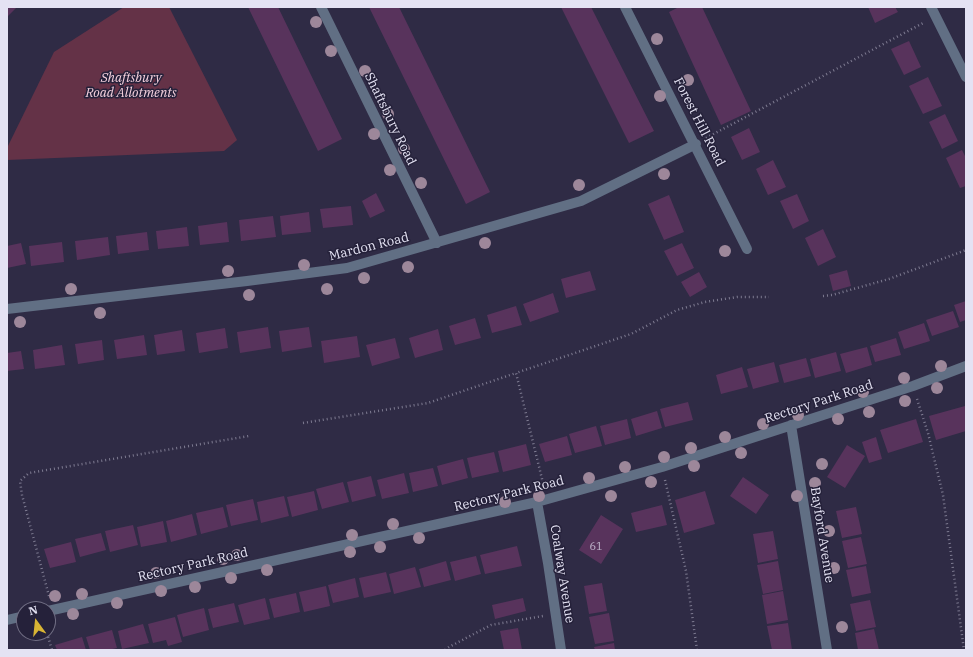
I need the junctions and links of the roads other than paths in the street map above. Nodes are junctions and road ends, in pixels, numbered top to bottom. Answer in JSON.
{"nodes":[{"id":1,"x":321,"y":7,"type":"edge"},
{"id":2,"x":625,"y":7,"type":"edge"},
{"id":3,"x":931,"y":7,"type":"edge"},
{"id":4,"x":966,"y":76,"type":"edge"},
{"id":5,"x":696,"y":144,"type":"junction"},
{"id":6,"x":437,"y":243,"type":"junction"},
{"id":7,"x":747,"y":249,"type":"dead end"},
{"id":8,"x":7,"y":309,"type":"edge"},
{"id":9,"x":966,"y":366,"type":"edge"},
{"id":10,"x":791,"y":425,"type":"junction"},
{"id":11,"x":537,"y":502,"type":"junction"},
{"id":12,"x":56,"y":609,"type":"edge"},
{"id":13,"x":561,"y":650,"type":"edge"},
{"id":14,"x":827,"y":650,"type":"edge"}],
"edges":[{"from":1,"to":6,"type":"street","name":"Shaftsbury Road"},
{"from":2,"to":5,"type":"street","name":"Forest Hill Road"},
{"from":3,"to":4,"type":"street"},
{"from":5,"to":6,"type":"street","name":"Mardon Road"},
{"from":5,"to":7,"type":"street","name":"Forest Hill Road"},
{"from":6,"to":8,"type":"street","name":"Mardon Road"},
{"from":9,"to":10,"type":"street","name":"Rectory Park Road"},
{"from":10,"to":11,"type":"street","name":"Rectory Park Road"},
{"from":10,"to":14,"type":"street","name":"Bayford Avenue"},
{"from":11,"to":12,"type":"street","name":"Rectory Park Road"},
{"from":11,"to":13,"type":"street","name":"Coalway Avenue"}]}
